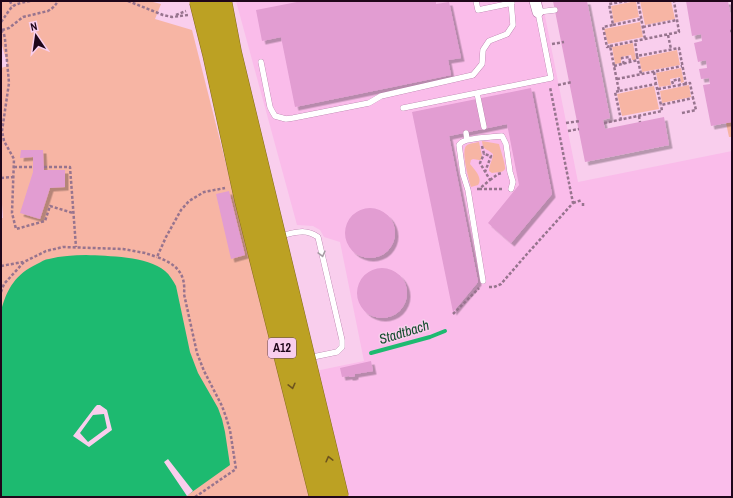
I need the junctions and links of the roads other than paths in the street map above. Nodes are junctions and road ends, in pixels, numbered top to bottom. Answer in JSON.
{"nodes":[{"id":1,"x":187,"y":1,"type":"edge"},
{"id":2,"x":200,"y":1,"type":"edge"},
{"id":3,"x":476,"y":1,"type":"edge"},
{"id":4,"x":535,"y":1,"type":"edge"},
{"id":5,"x":511,"y":2,"type":"edge"},
{"id":6,"x":221,"y":7,"type":"edge"},
{"id":7,"x":555,"y":10,"type":"dead end"},
{"id":8,"x":538,"y":12,"type":"junction"},
{"id":9,"x":223,"y":41,"type":"dead end"},
{"id":10,"x":261,"y":62,"type":"dead end"},
{"id":11,"x":477,"y":93,"type":"junction"},
{"id":12,"x":403,"y":108,"type":"dead end"},
{"id":13,"x":484,"y":127,"type":"dead end"},
{"id":14,"x":466,"y":133,"type":"dead end"},
{"id":15,"x":467,"y":140,"type":"junction"},
{"id":16,"x":511,"y":189,"type":"dead end"},
{"id":17,"x":237,"y":193,"type":"junction"},
{"id":18,"x":268,"y":204,"type":"junction"},
{"id":19,"x":263,"y":217,"type":"dead end"},
{"id":20,"x":279,"y":222,"type":"dead end"},
{"id":21,"x":282,"y":228,"type":"dead end"},
{"id":22,"x":259,"y":230,"type":"dead end"},
{"id":23,"x":284,"y":235,"type":"junction"},
{"id":24,"x":286,"y":243,"type":"dead end"},
{"id":25,"x":483,"y":281,"type":"road end"},
{"id":26,"x":311,"y":350,"type":"dead end"},
{"id":27,"x":313,"y":357,"type":"junction"},
{"id":28,"x":320,"y":497,"type":"edge"},
{"id":29,"x":338,"y":497,"type":"edge"}],
"edges":[{"from":1,"to":17,"type":"highway","bridge":true},
{"from":2,"to":17,"type":"highway","bridge":true},
{"from":3,"to":5,"type":"lane"},
{"from":4,"to":8,"type":"street"},
{"from":5,"to":10,"type":"lane"},
{"from":29,"to":6,"type":"highway","number":"A12","one_way":true,"bridge":true},
{"from":7,"to":8,"type":"lane"},
{"from":8,"to":11,"type":"lane"},
{"from":9,"to":18,"type":"lane"},
{"from":11,"to":12,"type":"lane"},
{"from":11,"to":13,"type":"lane"},
{"from":14,"to":15,"type":"lane"},
{"from":15,"to":16,"type":"lane"},
{"from":15,"to":25,"type":"lane"},
{"from":17,"to":28,"type":"highway","number":"A12","one_way":true,"bridge":true},
{"from":18,"to":19,"type":"lane"},
{"from":18,"to":20,"type":"lane"},
{"from":21,"to":23,"type":"lane"},
{"from":22,"to":27,"type":"lane"},
{"from":23,"to":24,"type":"lane"},
{"from":23,"to":27,"type":"lane","one_way":true},
{"from":26,"to":27,"type":"lane"}]}
